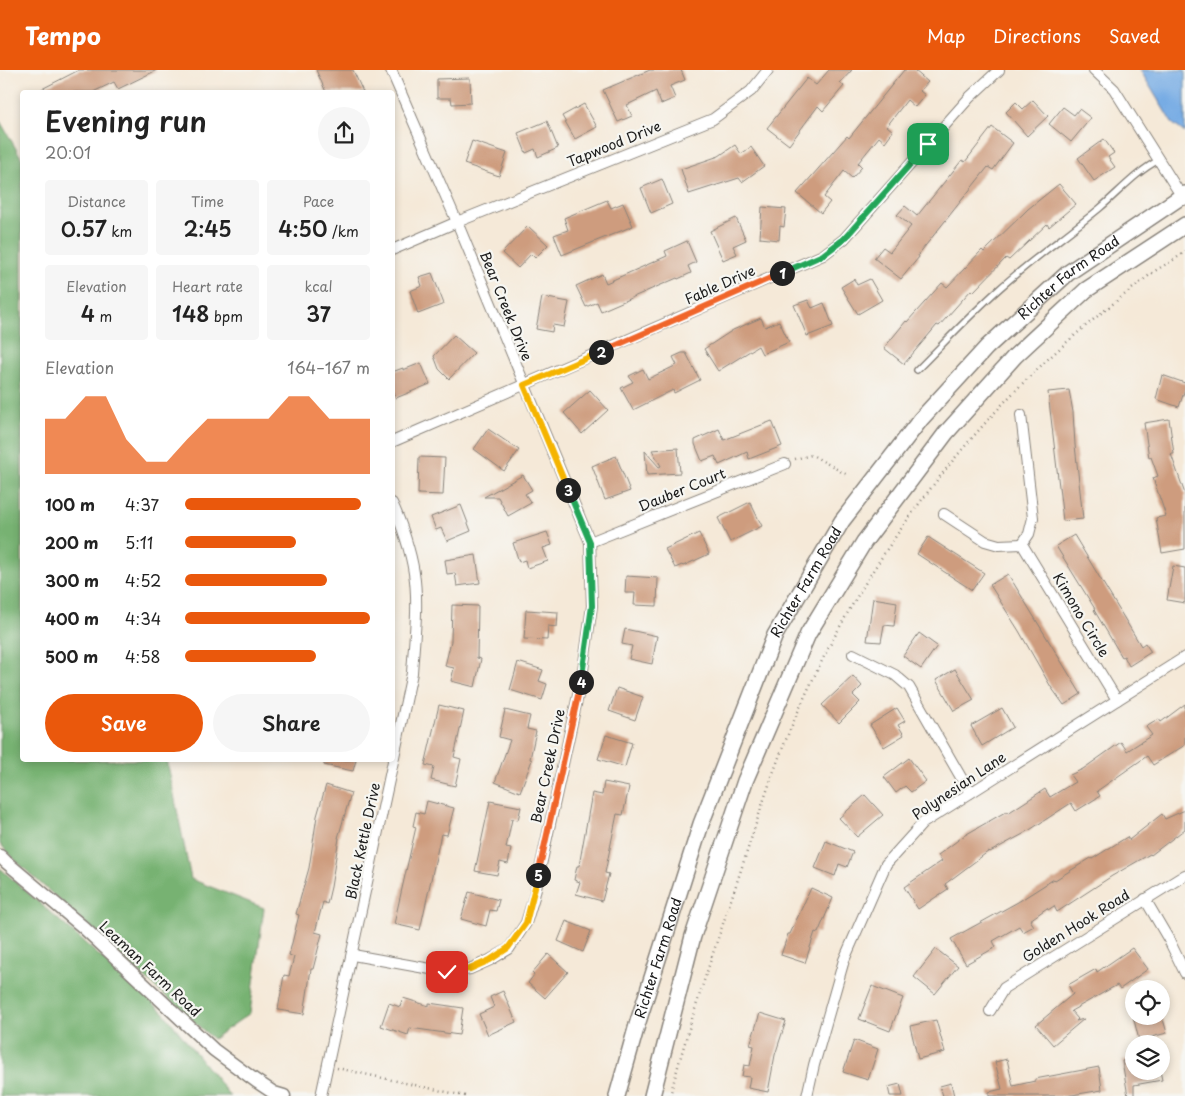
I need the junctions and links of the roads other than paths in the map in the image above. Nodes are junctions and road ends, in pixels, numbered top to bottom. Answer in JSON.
{"nodes":[{"id":1,"x":391,"y":70,"type":"edge"},
{"id":2,"x":768,"y":70,"type":"edge"},
{"id":3,"x":999,"y":70,"type":"edge"},
{"id":4,"x":1094,"y":70,"type":"edge"},
{"id":5,"x":1159,"y":160,"type":"junction"},
{"id":6,"x":1184,"y":197,"type":"edge"},
{"id":7,"x":457,"y":222,"type":"junction"},
{"id":8,"x":1185,"y":224,"type":"edge"},
{"id":9,"x":395,"y":249,"type":"edge"},
{"id":10,"x":917,"y":370,"type":"dead end"},
{"id":11,"x":524,"y":385,"type":"junction"},
{"id":12,"x":1021,"y":415,"type":"dead end"},
{"id":13,"x":395,"y":441,"type":"edge"},
{"id":14,"x":785,"y":464,"type":"road end"},
{"id":15,"x":395,"y":509,"type":"edge"},
{"id":16,"x":944,"y":514,"type":"dead end"},
{"id":17,"x":590,"y":542,"type":"junction"},
{"id":18,"x":1022,"y":544,"type":"junction"},
{"id":19,"x":853,"y":654,"type":"dead end"},
{"id":20,"x":1185,"y":656,"type":"edge"},
{"id":21,"x":1117,"y":700,"type":"junction"},
{"id":22,"x":395,"y":754,"type":"edge"},
{"id":23,"x":393,"y":762,"type":"edge"},
{"id":24,"x":970,"y":794,"type":"junction"},
{"id":25,"x":0,"y":856,"type":"edge"},
{"id":26,"x":1185,"y":875,"type":"edge"},
{"id":27,"x":1145,"y":900,"type":"junction"},
{"id":28,"x":353,"y":955,"type":"junction"},
{"id":29,"x":1185,"y":973,"type":"edge"},
{"id":30,"x":990,"y":1011,"type":"dead end"},
{"id":31,"x":284,"y":1096,"type":"edge"},
{"id":32,"x":322,"y":1096,"type":"edge"},
{"id":33,"x":617,"y":1096,"type":"edge"},
{"id":34,"x":652,"y":1096,"type":"edge"},
{"id":35,"x":807,"y":1096,"type":"edge"}],
"edges":[{"from":1,"to":7,"type":"street","name":"Bear Creek Drive"},
{"from":2,"to":7,"type":"street","name":"Tapwood Drive"},
{"from":3,"to":11,"type":"street","name":"Fable Drive"},
{"from":4,"to":5,"type":"street"},
{"from":5,"to":6,"type":"street"},
{"from":5,"to":10,"type":"lane"},
{"from":6,"to":33,"type":"main road","name":"Richter Farm Road"},
{"from":7,"to":9,"type":"street","name":"Tapwood Drive"},
{"from":7,"to":11,"type":"street","name":"Bear Creek Drive"},
{"from":8,"to":34,"type":"main road","name":"Richter Farm Road"},
{"from":11,"to":13,"type":"street","name":"Fable Drive"},
{"from":11,"to":17,"type":"street","name":"Bear Creek Drive"},
{"from":12,"to":18,"type":"street"},
{"from":14,"to":17,"type":"street","name":"Dauber Court"},
{"from":15,"to":22,"type":"street","name":"Black Kettle Drive"},
{"from":16,"to":18,"type":"street"},
{"from":17,"to":28,"type":"street","name":"Bear Creek Drive"},
{"from":18,"to":21,"type":"street","name":"Kimono Circle"},
{"from":19,"to":24,"type":"street"},
{"from":20,"to":21,"type":"street","name":"Polynesian Lane"},
{"from":21,"to":24,"type":"street","name":"Polynesian Lane"},
{"from":23,"to":28,"type":"street","name":"Black Kettle Drive"},
{"from":24,"to":35,"type":"street","name":"Polynesian Lane"},
{"from":25,"to":31,"type":"street","name":"Leaman Farm Road"},
{"from":26,"to":27,"type":"street","name":"Golden Hook Road"},
{"from":27,"to":29,"type":"street"},
{"from":27,"to":30,"type":"street","name":"Golden Hook Road"},
{"from":28,"to":32,"type":"street","name":"Black Kettle Drive"}]}
